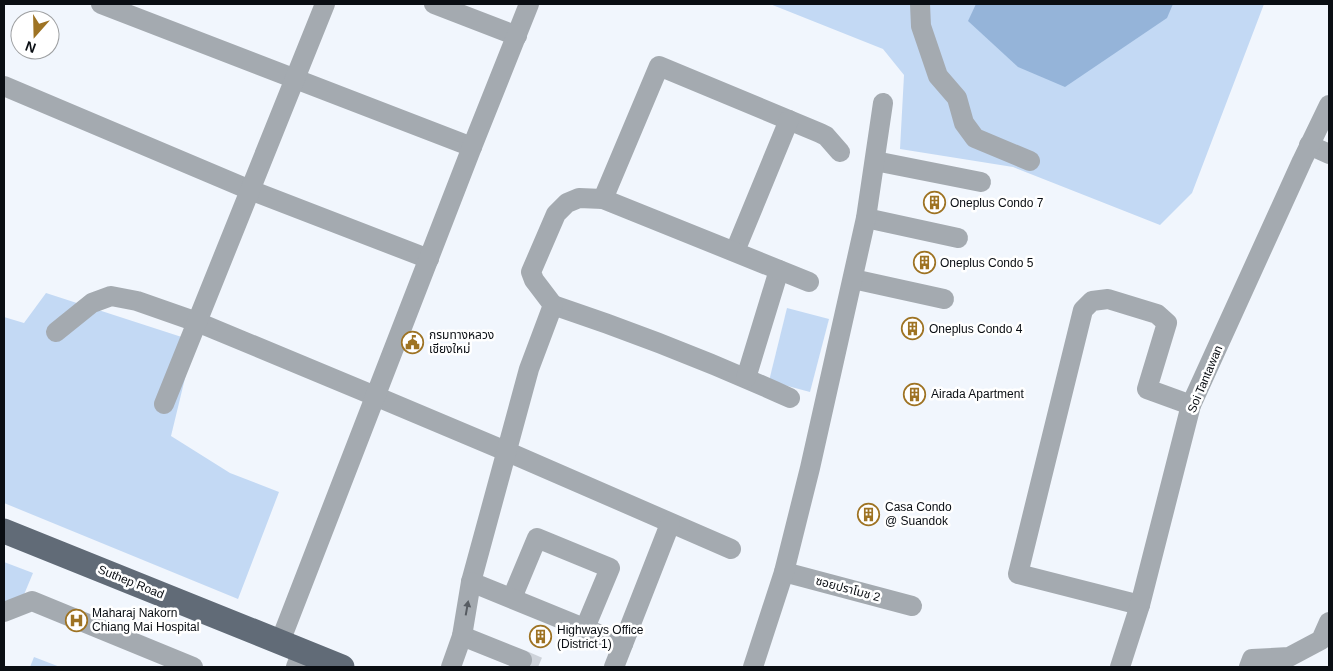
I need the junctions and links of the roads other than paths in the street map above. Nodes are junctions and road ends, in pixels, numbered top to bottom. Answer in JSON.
{"nodes":[{"id":1,"x":101,"y":4,"type":"edge"},
{"id":2,"x":325,"y":4,"type":"edge"},
{"id":3,"x":434,"y":4,"type":"edge"},
{"id":4,"x":529,"y":4,"type":"edge"},
{"id":5,"x":920,"y":4,"type":"edge"},
{"id":6,"x":517,"y":36,"type":"junction"},
{"id":7,"x":295,"y":79,"type":"junction"},
{"id":8,"x":4,"y":86,"type":"edge"},
{"id":9,"x":883,"y":103,"type":"dead end"},
{"id":10,"x":1329,"y":105,"type":"edge"},
{"id":11,"x":789,"y":120,"type":"junction"},
{"id":12,"x":1309,"y":145,"type":"junction"},
{"id":13,"x":472,"y":147,"type":"junction"},
{"id":14,"x":840,"y":152,"type":"dead end"},
{"id":15,"x":1329,"y":154,"type":"edge"},
{"id":16,"x":875,"y":160,"type":"junction"},
{"id":17,"x":1030,"y":162,"type":"dead end"},
{"id":18,"x":981,"y":182,"type":"dead end"},
{"id":19,"x":250,"y":190,"type":"junction"},
{"id":20,"x":603,"y":199,"type":"junction"},
{"id":21,"x":866,"y":218,"type":"junction"},
{"id":22,"x":958,"y":238,"type":"dead end"},
{"id":23,"x":735,"y":251,"type":"junction"},
{"id":24,"x":429,"y":259,"type":"junction"},
{"id":25,"x":779,"y":270,"type":"junction"},
{"id":26,"x":854,"y":279,"type":"junction"},
{"id":27,"x":809,"y":282,"type":"dead end"},
{"id":28,"x":944,"y":299,"type":"dead end"},
{"id":29,"x":553,"y":305,"type":"junction"},
{"id":30,"x":197,"y":322,"type":"junction"},
{"id":31,"x":56,"y":332,"type":"dead end"},
{"id":32,"x":746,"y":378,"type":"junction"},
{"id":33,"x":375,"y":396,"type":"junction"},
{"id":34,"x":790,"y":398,"type":"dead end"},
{"id":35,"x":164,"y":404,"type":"dead end"},
{"id":36,"x":1192,"y":405,"type":"junction"},
{"id":37,"x":508,"y":452,"type":"junction"},
{"id":38,"x":670,"y":524,"type":"junction"},
{"id":39,"x":4,"y":532,"type":"edge"},
{"id":40,"x":731,"y":549,"type":"dead end"},
{"id":41,"x":784,"y":572,"type":"junction"},
{"id":42,"x":471,"y":582,"type":"junction"},
{"id":43,"x":512,"y":598,"type":"junction"},
{"id":44,"x":1140,"y":605,"type":"junction"},
{"id":45,"x":912,"y":606,"type":"dead end"},
{"id":46,"x":4,"y":612,"type":"edge"},
{"id":47,"x":1329,"y":622,"type":"edge"},
{"id":48,"x":585,"y":628,"type":"junction"},
{"id":49,"x":462,"y":636,"type":"junction"},
{"id":50,"x":280,"y":642,"type":"junction"},
{"id":51,"x":623,"y":644,"type":"junction"},
{"id":52,"x":299,"y":659,"type":"edge"},
{"id":53,"x":522,"y":660,"type":"tunnel mouth"},
{"id":54,"x":192,"y":667,"type":"edge"},
{"id":55,"x":342,"y":667,"type":"edge"},
{"id":56,"x":451,"y":667,"type":"edge"},
{"id":57,"x":614,"y":667,"type":"edge"},
{"id":58,"x":753,"y":667,"type":"edge"},
{"id":59,"x":1120,"y":667,"type":"edge"},
{"id":60,"x":1249,"y":667,"type":"edge"}],
"edges":[{"from":1,"to":7,"type":"street"},
{"from":2,"to":7,"type":"street"},
{"from":3,"to":6,"type":"street"},
{"from":4,"to":6,"type":"street"},
{"from":5,"to":17,"type":"street"},
{"from":6,"to":13,"type":"street"},
{"from":7,"to":13,"type":"street"},
{"from":7,"to":19,"type":"street"},
{"from":8,"to":19,"type":"street"},
{"from":9,"to":16,"type":"street"},
{"from":10,"to":12,"type":"street","name":"Soi Tantawan"},
{"from":11,"to":14,"type":"street"},
{"from":11,"to":20,"type":"street"},
{"from":11,"to":23,"type":"street"},
{"from":12,"to":15,"type":"street"},
{"from":12,"to":36,"type":"street","name":"Soi Tantawan"},
{"from":13,"to":24,"type":"street"},
{"from":16,"to":18,"type":"street"},
{"from":16,"to":21,"type":"street"},
{"from":19,"to":24,"type":"street"},
{"from":19,"to":30,"type":"street"},
{"from":20,"to":23,"type":"street"},
{"from":20,"to":29,"type":"street"},
{"from":21,"to":22,"type":"street"},
{"from":21,"to":26,"type":"street"},
{"from":23,"to":25,"type":"street"},
{"from":24,"to":33,"type":"street"},
{"from":25,"to":27,"type":"street"},
{"from":25,"to":32,"type":"street"},
{"from":26,"to":28,"type":"street"},
{"from":26,"to":41,"type":"street"},
{"from":29,"to":32,"type":"street"},
{"from":29,"to":37,"type":"street"},
{"from":30,"to":31,"type":"street"},
{"from":30,"to":33,"type":"street"},
{"from":30,"to":35,"type":"street"},
{"from":32,"to":34,"type":"street"},
{"from":33,"to":37,"type":"street"},
{"from":33,"to":50,"type":"street"},
{"from":36,"to":44,"type":"street","name":"Soi Tantawan"},
{"from":36,"to":44,"type":"street"},
{"from":37,"to":38,"type":"street"},
{"from":37,"to":42,"type":"street"},
{"from":38,"to":40,"type":"street"},
{"from":38,"to":51,"type":"street"},
{"from":39,"to":50,"type":"main road","name":"Suthep Road"},
{"from":41,"to":45,"type":"street","name":"ซอยปราโมช 2"},
{"from":41,"to":58,"type":"street"},
{"from":42,"to":43,"type":"street"},
{"from":49,"to":42,"type":"street","one_way":true},
{"from":43,"to":48,"type":"street"},
{"from":43,"to":48,"type":"street"},
{"from":44,"to":59,"type":"street","name":"Soi Tantawan"},
{"from":46,"to":54,"type":"street"},
{"from":47,"to":60,"type":"street"},
{"from":48,"to":51,"type":"street"},
{"from":49,"to":53,"type":"street"},
{"from":49,"to":56,"type":"street"},
{"from":50,"to":52,"type":"main road","name":"Suthep Road"},
{"from":51,"to":57,"type":"street"},
{"from":52,"to":55,"type":"main road","name":"Suthep Road"}]}
